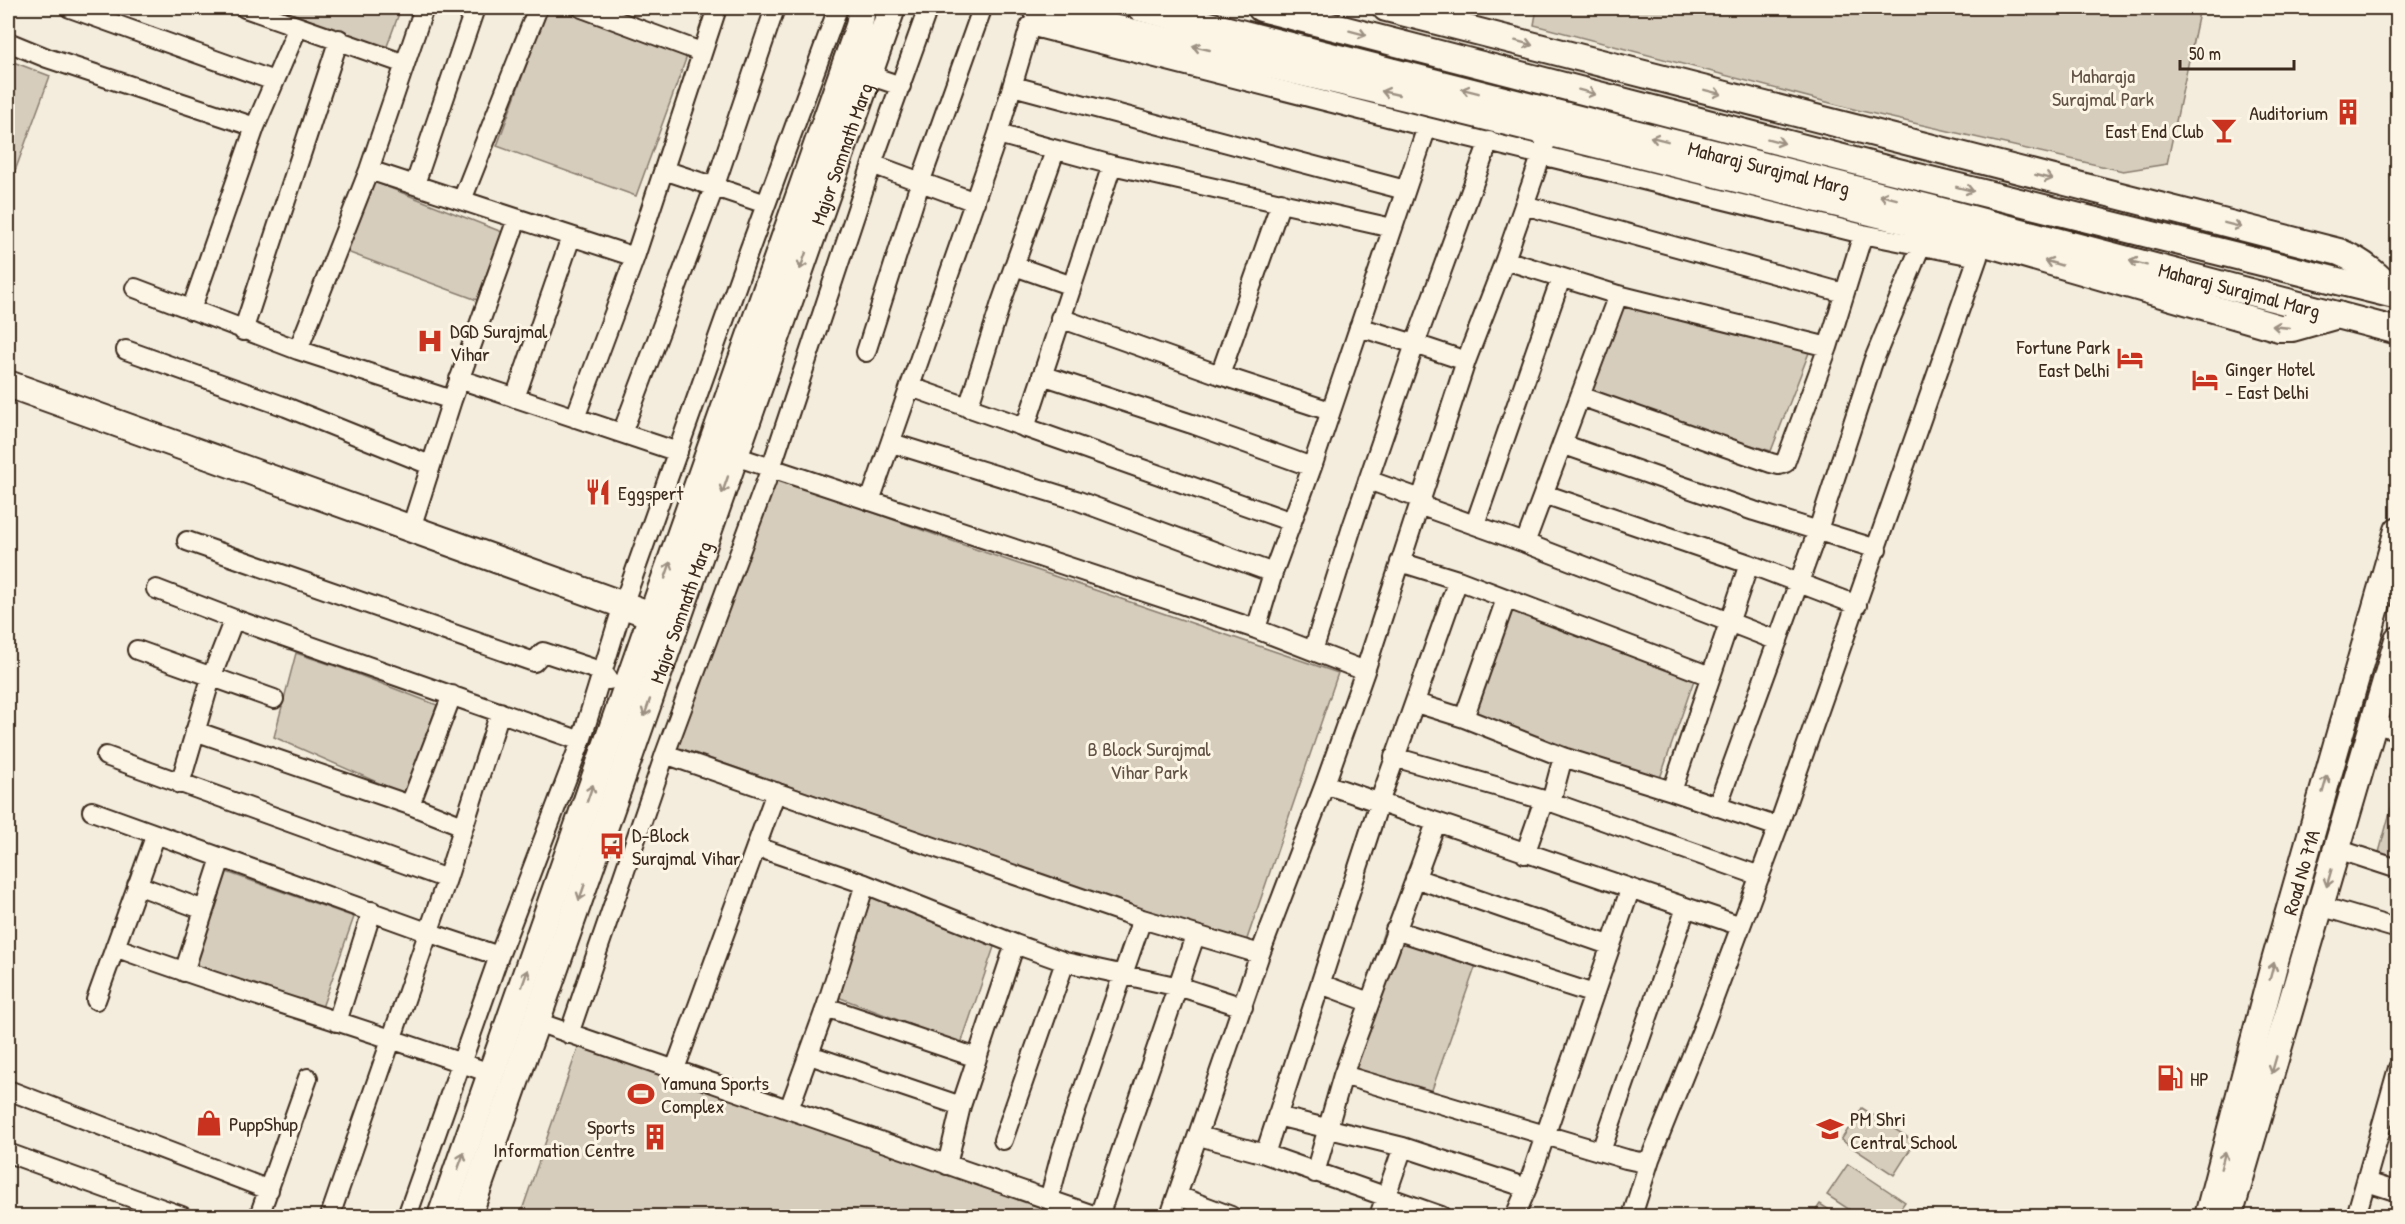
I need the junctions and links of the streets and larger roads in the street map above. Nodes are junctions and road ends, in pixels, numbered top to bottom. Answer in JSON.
{"nodes":[{"id":1,"x":70,"y":8,"type":"edge"},
{"id":2,"x":245,"y":8,"type":"edge"},
{"id":3,"x":424,"y":8,"type":"edge"},
{"id":4,"x":475,"y":8,"type":"edge"},
{"id":5,"x":537,"y":8,"type":"edge"},
{"id":6,"x":582,"y":8,"type":"edge"},
{"id":7,"x":717,"y":8,"type":"edge"},
{"id":8,"x":775,"y":8,"type":"edge"},
{"id":9,"x":838,"y":8,"type":"edge"},
{"id":10,"x":862,"y":8,"type":"edge"},
{"id":11,"x":892,"y":8,"type":"edge"},
{"id":12,"x":928,"y":8,"type":"edge"},
{"id":13,"x":1035,"y":8,"type":"edge"},
{"id":14,"x":1141,"y":8,"type":"edge"},
{"id":15,"x":1261,"y":8,"type":"edge"},
{"id":16,"x":1386,"y":8,"type":"edge"},
{"id":17,"x":982,"y":9,"type":"edge"},
{"id":18,"x":298,"y":27,"type":"junction"},
{"id":19,"x":339,"y":39,"type":"junction"},
{"id":20,"x":8,"y":42,"type":"edge"},
{"id":21,"x":701,"y":52,"type":"junction"},
{"id":22,"x":1563,"y":53,"type":"junction"},
{"id":23,"x":405,"y":64,"type":"junction"},
{"id":24,"x":868,"y":75,"type":"junction"},
{"id":25,"x":274,"y":81,"type":"junction"},
{"id":26,"x":1554,"y":83,"type":"junction"},
{"id":27,"x":901,"y":86,"type":"junction"},
{"id":28,"x":1013,"y":86,"type":"junction"},
{"id":29,"x":255,"y":127,"type":"junction"},
{"id":30,"x":1427,"y":128,"type":"junction"},
{"id":31,"x":1549,"y":133,"type":"junction"},
{"id":32,"x":998,"y":134,"type":"junction"},
{"id":33,"x":1489,"y":141,"type":"junction"},
{"id":34,"x":1055,"y":151,"type":"junction"},
{"id":35,"x":872,"y":164,"type":"junction"},
{"id":36,"x":1112,"y":165,"type":"junction"},
{"id":37,"x":369,"y":170,"type":"junction"},
{"id":38,"x":664,"y":170,"type":"junction"},
{"id":39,"x":920,"y":183,"type":"junction"},
{"id":40,"x":415,"y":184,"type":"junction"},
{"id":41,"x":714,"y":188,"type":"junction"},
{"id":42,"x":1405,"y":190,"type":"junction"},
{"id":43,"x":462,"y":200,"type":"junction"},
{"id":44,"x":975,"y":202,"type":"junction"},
{"id":45,"x":1281,"y":202,"type":"junction"},
{"id":46,"x":766,"y":204,"type":"junction"},
{"id":47,"x":1524,"y":205,"type":"junction"},
{"id":48,"x":517,"y":219,"type":"junction"},
{"id":49,"x":1926,"y":226,"type":"junction"},
{"id":50,"x":1392,"y":228,"type":"junction"},
{"id":51,"x":1863,"y":234,"type":"junction"},
{"id":52,"x":570,"y":237,"type":"junction"},
{"id":53,"x":635,"y":257,"type":"junction"},
{"id":54,"x":1506,"y":260,"type":"junction"},
{"id":55,"x":1015,"y":266,"type":"junction"},
{"id":56,"x":1561,"y":278,"type":"junction"},
{"id":57,"x":1072,"y":286,"type":"junction"},
{"id":58,"x":135,"y":288,"type":"dead end"},
{"id":59,"x":1844,"y":293,"type":"junction"},
{"id":60,"x":1618,"y":295,"type":"junction"},
{"id":61,"x":2397,"y":296,"type":"edge"},
{"id":62,"x":191,"y":310,"type":"junction"},
{"id":63,"x":1060,"y":318,"type":"junction"},
{"id":64,"x":1359,"y":327,"type":"junction"},
{"id":65,"x":243,"y":331,"type":"junction"},
{"id":66,"x":2397,"y":331,"type":"edge"},
{"id":67,"x":1415,"y":344,"type":"junction"},
{"id":68,"x":1828,"y":347,"type":"junction"},
{"id":69,"x":126,"y":350,"type":"dead end"},
{"id":70,"x":298,"y":350,"type":"junction"},
{"id":71,"x":866,"y":352,"type":"dead end"},
{"id":72,"x":1466,"y":362,"type":"junction"},
{"id":73,"x":1042,"y":375,"type":"junction"},
{"id":74,"x":1220,"y":375,"type":"junction"},
{"id":75,"x":459,"y":379,"type":"junction"},
{"id":76,"x":8,"y":384,"type":"edge"},
{"id":77,"x":912,"y":387,"type":"junction"},
{"id":78,"x":1580,"y":396,"type":"junction"},
{"id":79,"x":515,"y":398,"type":"junction"},
{"id":80,"x":452,"y":400,"type":"junction"},
{"id":81,"x":968,"y":408,"type":"junction"},
{"id":82,"x":1330,"y":411,"type":"junction"},
{"id":83,"x":575,"y":418,"type":"junction"},
{"id":84,"x":1026,"y":428,"type":"junction"},
{"id":85,"x":622,"y":433,"type":"junction"},
{"id":86,"x":892,"y":443,"type":"junction"},
{"id":87,"x":1562,"y":444,"type":"junction"},
{"id":88,"x":678,"y":452,"type":"junction"},
{"id":89,"x":735,"y":456,"type":"junction"},
{"id":90,"x":430,"y":465,"type":"junction"},
{"id":91,"x":1312,"y":467,"type":"junction"},
{"id":92,"x":771,"y":468,"type":"junction"},
{"id":93,"x":1368,"y":480,"type":"junction"},
{"id":94,"x":1544,"y":494,"type":"junction"},
{"id":95,"x":1421,"y":498,"type":"junction"},
{"id":96,"x":870,"y":501,"type":"junction"},
{"id":97,"x":1292,"y":522,"type":"junction"},
{"id":98,"x":1475,"y":524,"type":"junction"},
{"id":99,"x":411,"y":528,"type":"junction"},
{"id":100,"x":1818,"y":530,"type":"junction"},
{"id":101,"x":2397,"y":530,"type":"edge"},
{"id":102,"x":187,"y":541,"type":"dead end"},
{"id":103,"x":1525,"y":543,"type":"junction"},
{"id":104,"x":1877,"y":549,"type":"junction"},
{"id":105,"x":1400,"y":562,"type":"junction"},
{"id":106,"x":1749,"y":564,"type":"junction"},
{"id":107,"x":1273,"y":573,"type":"junction"},
{"id":108,"x":1458,"y":580,"type":"junction"},
{"id":109,"x":1797,"y":583,"type":"junction"},
{"id":110,"x":156,"y":589,"type":"dead end"},
{"id":111,"x":1506,"y":599,"type":"junction"},
{"id":112,"x":623,"y":605,"type":"junction"},
{"id":113,"x":1857,"y":605,"type":"junction"},
{"id":114,"x":652,"y":615,"type":"junction"},
{"id":115,"x":234,"y":619,"type":"junction"},
{"id":116,"x":1730,"y":622,"type":"junction"},
{"id":117,"x":676,"y":624,"type":"junction"},
{"id":118,"x":1256,"y":629,"type":"junction"},
{"id":119,"x":2397,"y":640,"type":"edge"},
{"id":120,"x":1778,"y":641,"type":"junction"},
{"id":121,"x":137,"y":650,"type":"dead end"},
{"id":122,"x":1313,"y":651,"type":"junction"},
{"id":123,"x":1365,"y":671,"type":"junction"},
{"id":124,"x":603,"y":672,"type":"junction"},
{"id":125,"x":1710,"y":676,"type":"junction"},
{"id":126,"x":210,"y":678,"type":"junction"},
{"id":127,"x":452,"y":694,"type":"junction"},
{"id":128,"x":623,"y":697,"type":"junction"},
{"id":129,"x":274,"y":699,"type":"dead end"},
{"id":130,"x":1416,"y":703,"type":"junction"},
{"id":131,"x":500,"y":712,"type":"junction"},
{"id":132,"x":1464,"y":718,"type":"junction"},
{"id":133,"x":2386,"y":727,"type":"edge"},
{"id":134,"x":195,"y":731,"type":"junction"},
{"id":135,"x":581,"y":741,"type":"junction"},
{"id":136,"x":665,"y":754,"type":"junction"},
{"id":137,"x":106,"y":756,"type":"dead end"},
{"id":138,"x":1394,"y":757,"type":"junction"},
{"id":139,"x":1563,"y":757,"type":"junction"},
{"id":140,"x":180,"y":784,"type":"junction"},
{"id":141,"x":1325,"y":784,"type":"junction"},
{"id":142,"x":1672,"y":791,"type":"junction"},
{"id":143,"x":776,"y":792,"type":"junction"},
{"id":144,"x":1548,"y":801,"type":"junction"},
{"id":145,"x":1378,"y":803,"type":"junction"},
{"id":146,"x":410,"y":805,"type":"junction"},
{"id":147,"x":1717,"y":807,"type":"junction"},
{"id":148,"x":92,"y":811,"type":"dead end"},
{"id":149,"x":1436,"y":823,"type":"junction"},
{"id":150,"x":463,"y":826,"type":"junction"},
{"id":151,"x":1778,"y":827,"type":"junction"},
{"id":152,"x":156,"y":834,"type":"junction"},
{"id":153,"x":757,"y":847,"type":"junction"},
{"id":154,"x":2337,"y":849,"type":"junction"},
{"id":155,"x":1525,"y":854,"type":"junction"},
{"id":156,"x":221,"y":858,"type":"junction"},
{"id":157,"x":2397,"y":869,"type":"edge"},
{"id":158,"x":1760,"y":876,"type":"junction"},
{"id":159,"x":1415,"y":878,"type":"junction"},
{"id":160,"x":447,"y":879,"type":"junction"},
{"id":161,"x":137,"y":885,"type":"junction"},
{"id":162,"x":865,"y":885,"type":"junction"},
{"id":163,"x":1630,"y":890,"type":"junction"},
{"id":164,"x":2320,"y":906,"type":"junction"},
{"id":165,"x":1686,"y":908,"type":"junction"},
{"id":166,"x":204,"y":910,"type":"junction"},
{"id":167,"x":372,"y":912,"type":"junction"},
{"id":168,"x":1143,"y":919,"type":"junction"},
{"id":169,"x":1740,"y":927,"type":"junction"},
{"id":170,"x":2397,"y":929,"type":"edge"},
{"id":171,"x":1395,"y":930,"type":"junction"},
{"id":172,"x":427,"y":932,"type":"junction"},
{"id":173,"x":1195,"y":936,"type":"junction"},
{"id":174,"x":1016,"y":944,"type":"junction"},
{"id":175,"x":1609,"y":945,"type":"junction"},
{"id":176,"x":115,"y":947,"type":"junction"},
{"id":177,"x":1260,"y":954,"type":"junction"},
{"id":178,"x":499,"y":956,"type":"junction"},
{"id":179,"x":1065,"y":962,"type":"junction"},
{"id":180,"x":184,"y":972,"type":"junction"},
{"id":181,"x":1124,"y":976,"type":"junction"},
{"id":182,"x":1321,"y":984,"type":"junction"},
{"id":183,"x":1178,"y":987,"type":"junction"},
{"id":184,"x":1594,"y":994,"type":"junction"},
{"id":185,"x":96,"y":1000,"type":"dead end"},
{"id":186,"x":1369,"y":1002,"type":"junction"},
{"id":187,"x":826,"y":1007,"type":"junction"},
{"id":188,"x":1243,"y":1007,"type":"junction"},
{"id":189,"x":337,"y":1022,"type":"junction"},
{"id":190,"x":537,"y":1022,"type":"junction"},
{"id":191,"x":569,"y":1034,"type":"junction"},
{"id":192,"x":391,"y":1038,"type":"junction"},
{"id":193,"x":810,"y":1054,"type":"junction"},
{"id":194,"x":977,"y":1058,"type":"junction"},
{"id":195,"x":461,"y":1063,"type":"junction"},
{"id":196,"x":2397,"y":1068,"type":"edge"},
{"id":197,"x":675,"y":1069,"type":"junction"},
{"id":198,"x":492,"y":1074,"type":"junction"},
{"id":199,"x":1343,"y":1076,"type":"junction"},
{"id":200,"x":308,"y":1078,"type":"dead end"},
{"id":201,"x":8,"y":1090,"type":"edge"},
{"id":202,"x":961,"y":1106,"type":"junction"},
{"id":203,"x":789,"y":1109,"type":"junction"},
{"id":204,"x":478,"y":1111,"type":"junction"},
{"id":205,"x":1277,"y":1116,"type":"junction"},
{"id":206,"x":2392,"y":1116,"type":"edge"},
{"id":207,"x":503,"y":1119,"type":"junction"},
{"id":208,"x":1330,"y":1127,"type":"junction"},
{"id":209,"x":1199,"y":1136,"type":"junction"},
{"id":210,"x":1544,"y":1136,"type":"junction"},
{"id":211,"x":1003,"y":1140,"type":"dead end"},
{"id":212,"x":1403,"y":1147,"type":"junction"},
{"id":213,"x":1601,"y":1151,"type":"junction"},
{"id":214,"x":8,"y":1153,"type":"edge"},
{"id":215,"x":1264,"y":1155,"type":"junction"},
{"id":216,"x":1650,"y":1159,"type":"junction"},
{"id":217,"x":947,"y":1165,"type":"junction"},
{"id":218,"x":1315,"y":1173,"type":"junction"},
{"id":219,"x":2367,"y":1182,"type":"junction"},
{"id":220,"x":1527,"y":1188,"type":"junction"},
{"id":221,"x":269,"y":1190,"type":"junction"},
{"id":222,"x":2397,"y":1192,"type":"edge"},
{"id":223,"x":1178,"y":1196,"type":"junction"},
{"id":224,"x":1386,"y":1197,"type":"junction"},
{"id":225,"x":1049,"y":1200,"type":"junction"},
{"id":226,"x":182,"y":1216,"type":"edge"},
{"id":227,"x":259,"y":1216,"type":"edge"},
{"id":228,"x":330,"y":1216,"type":"edge"},
{"id":229,"x":407,"y":1216,"type":"edge"},
{"id":230,"x":441,"y":1216,"type":"edge"},
{"id":231,"x":468,"y":1216,"type":"edge"},
{"id":232,"x":1098,"y":1216,"type":"edge"},
{"id":233,"x":1170,"y":1216,"type":"edge"},
{"id":234,"x":1231,"y":1216,"type":"edge"},
{"id":235,"x":1378,"y":1216,"type":"edge"},
{"id":236,"x":1441,"y":1216,"type":"edge"},
{"id":237,"x":1515,"y":1216,"type":"edge"},
{"id":238,"x":1632,"y":1216,"type":"edge"},
{"id":239,"x":2208,"y":1216,"type":"edge"},
{"id":240,"x":2229,"y":1216,"type":"edge"},
{"id":241,"x":2356,"y":1216,"type":"edge"}],
"edges":[{"from":1,"to":25,"type":"street"},
{"from":2,"to":18,"type":"street"},
{"from":3,"to":23,"type":"street"},
{"from":4,"to":40,"type":"street"},
{"from":5,"to":43,"type":"street"},
{"from":6,"to":21,"type":"street"},
{"from":7,"to":21,"type":"street"},
{"from":8,"to":41,"type":"street"},
{"from":9,"to":46,"type":"street"},
{"from":114,"to":10,"type":"street","name":"Major Somnath Marg","one_way":true},
{"from":11,"to":24,"type":"street","name":"Major Somnath Marg"},
{"from":12,"to":27,"type":"street"},
{"from":31,"to":13,"type":"street","one_way":true},
{"from":31,"to":14,"type":"street","one_way":true},
{"from":15,"to":26,"type":"street","name":"Maharaj Surajmal Marg","one_way":true},
{"from":16,"to":22,"type":"street","name":"Maharaj Surajmal Marg","one_way":true},
{"from":17,"to":39,"type":"street"},
{"from":18,"to":19,"type":"street"},
{"from":18,"to":25,"type":"street"},
{"from":19,"to":23,"type":"street"},
{"from":19,"to":65,"type":"street"},
{"from":20,"to":29,"type":"street"},
{"from":21,"to":38,"type":"street"},
{"from":22,"to":26,"type":"street"},
{"from":22,"to":61,"type":"street","name":"Maharaj Surajmal Marg","one_way":true},
{"from":23,"to":37,"type":"street"},
{"from":24,"to":27,"type":"street"},
{"from":24,"to":89,"type":"street","name":"Major Somnath Marg","one_way":true},
{"from":25,"to":29,"type":"street"},
{"from":26,"to":61,"type":"street","name":"Maharaj Surajmal Marg","one_way":true},
{"from":27,"to":35,"type":"street"},
{"from":28,"to":30,"type":"street"},
{"from":28,"to":32,"type":"street"},
{"from":28,"to":42,"type":"street"},
{"from":29,"to":62,"type":"street"},
{"from":30,"to":33,"type":"street"},
{"from":30,"to":42,"type":"street"},
{"from":31,"to":33,"type":"street"},
{"from":31,"to":47,"type":"street"},
{"from":49,"to":31,"type":"street","one_way":true},
{"from":31,"to":51,"type":"street"},
{"from":32,"to":34,"type":"street"},
{"from":32,"to":44,"type":"street"},
{"from":33,"to":67,"type":"street"},
{"from":34,"to":36,"type":"street"},
{"from":34,"to":55,"type":"street"},
{"from":35,"to":39,"type":"street"},
{"from":35,"to":92,"type":"street"},
{"from":36,"to":45,"type":"street"},
{"from":36,"to":57,"type":"street"},
{"from":37,"to":40,"type":"street"},
{"from":37,"to":70,"type":"street"},
{"from":38,"to":41,"type":"street"},
{"from":38,"to":53,"type":"street"},
{"from":39,"to":44,"type":"street"},
{"from":39,"to":71,"type":"street"},
{"from":40,"to":43,"type":"street"},
{"from":41,"to":46,"type":"street"},
{"from":41,"to":85,"type":"street"},
{"from":42,"to":50,"type":"street"},
{"from":43,"to":48,"type":"street"},
{"from":44,"to":77,"type":"street"},
{"from":45,"to":50,"type":"street"},
{"from":45,"to":74,"type":"street"},
{"from":46,"to":88,"type":"street"},
{"from":47,"to":54,"type":"street"},
{"from":47,"to":59,"type":"street"},
{"from":48,"to":52,"type":"street"},
{"from":48,"to":75,"type":"street"},
{"from":49,"to":51,"type":"street"},
{"from":66,"to":49,"type":"street","name":"Maharaj Surajmal Marg","one_way":true},
{"from":49,"to":100,"type":"street"},
{"from":49,"to":104,"type":"street"},
{"from":50,"to":64,"type":"street"},
{"from":51,"to":59,"type":"street"},
{"from":52,"to":53,"type":"street"},
{"from":52,"to":79,"type":"street"},
{"from":53,"to":83,"type":"street"},
{"from":54,"to":56,"type":"street"},
{"from":54,"to":72,"type":"street"},
{"from":55,"to":57,"type":"street"},
{"from":55,"to":81,"type":"street"},
{"from":56,"to":60,"type":"street"},
{"from":56,"to":98,"type":"street"},
{"from":57,"to":63,"type":"street"},
{"from":58,"to":62,"type":"street"},
{"from":59,"to":68,"type":"street"},
{"from":60,"to":68,"type":"street"},
{"from":60,"to":78,"type":"street"},
{"from":62,"to":65,"type":"street"},
{"from":63,"to":73,"type":"street"},
{"from":63,"to":74,"type":"street"},
{"from":64,"to":67,"type":"street"},
{"from":64,"to":82,"type":"street"},
{"from":65,"to":70,"type":"street"},
{"from":67,"to":72,"type":"street"},
{"from":67,"to":93,"type":"street"},
{"from":68,"to":78,"type":"street"},
{"from":69,"to":90,"type":"street"},
{"from":70,"to":80,"type":"street"},
{"from":72,"to":95,"type":"street"},
{"from":73,"to":84,"type":"street"},
{"from":73,"to":91,"type":"street"},
{"from":74,"to":82,"type":"street"},
{"from":75,"to":79,"type":"street"},
{"from":75,"to":80,"type":"street"},
{"from":76,"to":99,"type":"street"},
{"from":77,"to":81,"type":"street"},
{"from":77,"to":86,"type":"street"},
{"from":78,"to":87,"type":"street"},
{"from":79,"to":83,"type":"street"},
{"from":80,"to":90,"type":"street"},
{"from":81,"to":84,"type":"street"},
{"from":82,"to":91,"type":"street"},
{"from":83,"to":85,"type":"street"},
{"from":84,"to":97,"type":"street"},
{"from":85,"to":88,"type":"street"},
{"from":86,"to":96,"type":"street"},
{"from":86,"to":107,"type":"street"},
{"from":87,"to":94,"type":"street"},
{"from":87,"to":100,"type":"street"},
{"from":88,"to":112,"type":"street"},
{"from":89,"to":92,"type":"street"},
{"from":89,"to":117,"type":"street","name":"Major Somnath Marg","one_way":true},
{"from":90,"to":99,"type":"street"},
{"from":91,"to":97,"type":"street"},
{"from":92,"to":96,"type":"street"},
{"from":92,"to":136,"type":"street"},
{"from":93,"to":95,"type":"street"},
{"from":93,"to":122,"type":"street"},
{"from":94,"to":103,"type":"street"},
{"from":94,"to":106,"type":"street"},
{"from":95,"to":98,"type":"street"},
{"from":95,"to":105,"type":"street"},
{"from":96,"to":118,"type":"street"},
{"from":97,"to":107,"type":"street"},
{"from":98,"to":103,"type":"street"},
{"from":99,"to":112,"type":"street"},
{"from":100,"to":104,"type":"street"},
{"from":100,"to":109,"type":"street"},
{"from":239,"to":101,"type":"street","name":"Road No 71A","one_way":true},
{"from":102,"to":124,"type":"street"},
{"from":103,"to":116,"type":"street"},
{"from":104,"to":113,"type":"street"},
{"from":105,"to":108,"type":"street"},
{"from":105,"to":123,"type":"street"},
{"from":106,"to":109,"type":"street"},
{"from":106,"to":116,"type":"street"},
{"from":107,"to":118,"type":"street"},
{"from":108,"to":111,"type":"street"},
{"from":108,"to":130,"type":"street"},
{"from":109,"to":113,"type":"street"},
{"from":109,"to":120,"type":"street"},
{"from":110,"to":115,"type":"street"},
{"from":111,"to":125,"type":"street"},
{"from":111,"to":132,"type":"street"},
{"from":112,"to":114,"type":"street"},
{"from":112,"to":124,"type":"street"},
{"from":113,"to":151,"type":"street"},
{"from":114,"to":117,"type":"street"},
{"from":114,"to":128,"type":"street","name":"Major Somnath Marg"},
{"from":115,"to":126,"type":"street"},
{"from":115,"to":127,"type":"street"},
{"from":116,"to":120,"type":"street"},
{"from":116,"to":125,"type":"street"},
{"from":117,"to":190,"type":"street","name":"Major Somnath Marg","one_way":true},
{"from":118,"to":122,"type":"street"},
{"from":119,"to":133,"type":"street","name":"Road No 71A"},
{"from":120,"to":147,"type":"street"},
{"from":121,"to":126,"type":"street"},
{"from":122,"to":123,"type":"street"},
{"from":123,"to":141,"type":"street"},
{"from":124,"to":128,"type":"street"},
{"from":124,"to":135,"type":"street"},
{"from":125,"to":142,"type":"street"},
{"from":126,"to":129,"type":"street"},
{"from":126,"to":134,"type":"street"},
{"from":127,"to":131,"type":"street"},
{"from":127,"to":146,"type":"street"},
{"from":198,"to":128,"type":"street","name":"Major Somnath Marg","one_way":true},
{"from":130,"to":132,"type":"street"},
{"from":130,"to":138,"type":"street"},
{"from":131,"to":135,"type":"street"},
{"from":131,"to":150,"type":"street"},
{"from":132,"to":139,"type":"street"},
{"from":133,"to":154,"type":"street","name":"Road No 71A"},
{"from":134,"to":140,"type":"street"},
{"from":134,"to":146,"type":"street"},
{"from":135,"to":178,"type":"street"},
{"from":136,"to":143,"type":"street"},
{"from":136,"to":191,"type":"street"},
{"from":137,"to":140,"type":"street"},
{"from":138,"to":144,"type":"street"},
{"from":138,"to":145,"type":"street"},
{"from":139,"to":142,"type":"street"},
{"from":139,"to":144,"type":"street"},
{"from":140,"to":160,"type":"street"},
{"from":141,"to":145,"type":"street"},
{"from":141,"to":177,"type":"street"},
{"from":142,"to":147,"type":"street"},
{"from":143,"to":153,"type":"street"},
{"from":143,"to":168,"type":"street"},
{"from":144,"to":155,"type":"street"},
{"from":144,"to":158,"type":"street"},
{"from":145,"to":149,"type":"street"},
{"from":145,"to":182,"type":"street"},
{"from":146,"to":150,"type":"street"},
{"from":147,"to":151,"type":"street"},
{"from":148,"to":152,"type":"street"},
{"from":149,"to":155,"type":"street"},
{"from":149,"to":159,"type":"street"},
{"from":150,"to":160,"type":"street"},
{"from":151,"to":158,"type":"street"},
{"from":152,"to":156,"type":"street"},
{"from":152,"to":161,"type":"street"},
{"from":153,"to":162,"type":"street"},
{"from":153,"to":197,"type":"street"},
{"from":154,"to":157,"type":"street"},
{"from":154,"to":164,"type":"street","name":"Road No 71A","one_way":true},
{"from":155,"to":163,"type":"street"},
{"from":156,"to":166,"type":"street"},
{"from":156,"to":167,"type":"street"},
{"from":158,"to":169,"type":"street"},
{"from":159,"to":171,"type":"street"},
{"from":159,"to":175,"type":"street"},
{"from":160,"to":172,"type":"street"},
{"from":161,"to":166,"type":"street"},
{"from":161,"to":176,"type":"street"},
{"from":162,"to":174,"type":"street"},
{"from":162,"to":187,"type":"street"},
{"from":163,"to":165,"type":"street"},
{"from":163,"to":175,"type":"street"},
{"from":164,"to":170,"type":"street"},
{"from":164,"to":240,"type":"street","name":"Road No 71A","one_way":true},
{"from":165,"to":169,"type":"street"},
{"from":165,"to":213,"type":"street"},
{"from":166,"to":180,"type":"street"},
{"from":167,"to":172,"type":"street"},
{"from":167,"to":189,"type":"street"},
{"from":168,"to":173,"type":"street"},
{"from":168,"to":181,"type":"street"},
{"from":169,"to":216,"type":"street"},
{"from":171,"to":184,"type":"street"},
{"from":171,"to":186,"type":"street"},
{"from":172,"to":178,"type":"street"},
{"from":172,"to":192,"type":"street"},
{"from":173,"to":177,"type":"street"},
{"from":173,"to":183,"type":"street"},
{"from":174,"to":179,"type":"street"},
{"from":174,"to":194,"type":"street"},
{"from":175,"to":184,"type":"street"},
{"from":176,"to":180,"type":"street"},
{"from":176,"to":185,"type":"street"},
{"from":177,"to":188,"type":"street"},
{"from":178,"to":195,"type":"street"},
{"from":179,"to":181,"type":"street"},
{"from":179,"to":211,"type":"street"},
{"from":180,"to":189,"type":"street"},
{"from":181,"to":183,"type":"street"},
{"from":181,"to":225,"type":"street"},
{"from":182,"to":186,"type":"street"},
{"from":182,"to":205,"type":"street"},
{"from":183,"to":188,"type":"street"},
{"from":183,"to":232,"type":"street"},
{"from":184,"to":210,"type":"street"},
{"from":186,"to":199,"type":"street"},
{"from":187,"to":193,"type":"street"},
{"from":187,"to":194,"type":"street"},
{"from":188,"to":209,"type":"street"},
{"from":189,"to":192,"type":"street"},
{"from":190,"to":191,"type":"street"},
{"from":190,"to":207,"type":"street","name":"Major Somnath Marg"},
{"from":191,"to":197,"type":"street"},
{"from":192,"to":195,"type":"street"},
{"from":192,"to":228,"type":"street"},
{"from":193,"to":202,"type":"street"},
{"from":193,"to":203,"type":"street"},
{"from":194,"to":202,"type":"street"},
{"from":195,"to":198,"type":"street"},
{"from":195,"to":229,"type":"street"},
{"from":196,"to":206,"type":"street"},
{"from":197,"to":203,"type":"street"},
{"from":198,"to":204,"type":"street","name":"Major Somnath Marg"},
{"from":199,"to":208,"type":"street"},
{"from":199,"to":210,"type":"street"},
{"from":200,"to":221,"type":"street"},
{"from":201,"to":221,"type":"street"},
{"from":202,"to":217,"type":"street"},
{"from":203,"to":217,"type":"street"},
{"from":204,"to":207,"type":"street"},
{"from":230,"to":204,"type":"street","name":"Major Somnath Marg","one_way":true},
{"from":205,"to":208,"type":"street"},
{"from":205,"to":215,"type":"street"},
{"from":206,"to":219,"type":"street"},
{"from":207,"to":231,"type":"street","name":"Major Somnath Marg"},
{"from":208,"to":212,"type":"street"},
{"from":208,"to":218,"type":"street"},
{"from":209,"to":215,"type":"street"},
{"from":209,"to":223,"type":"street"},
{"from":210,"to":213,"type":"street"},
{"from":210,"to":220,"type":"street"},
{"from":212,"to":220,"type":"street"},
{"from":212,"to":224,"type":"street"},
{"from":213,"to":216,"type":"street"},
{"from":214,"to":226,"type":"street"},
{"from":215,"to":218,"type":"street"},
{"from":216,"to":238,"type":"street"},
{"from":217,"to":225,"type":"street"},
{"from":218,"to":224,"type":"street"},
{"from":219,"to":222,"type":"street"},
{"from":219,"to":241,"type":"street"},
{"from":220,"to":237,"type":"street"},
{"from":221,"to":227,"type":"street"},
{"from":223,"to":233,"type":"street"},
{"from":223,"to":234,"type":"street"},
{"from":224,"to":235,"type":"street"},
{"from":224,"to":236,"type":"street"},
{"from":225,"to":232,"type":"street"}]}
